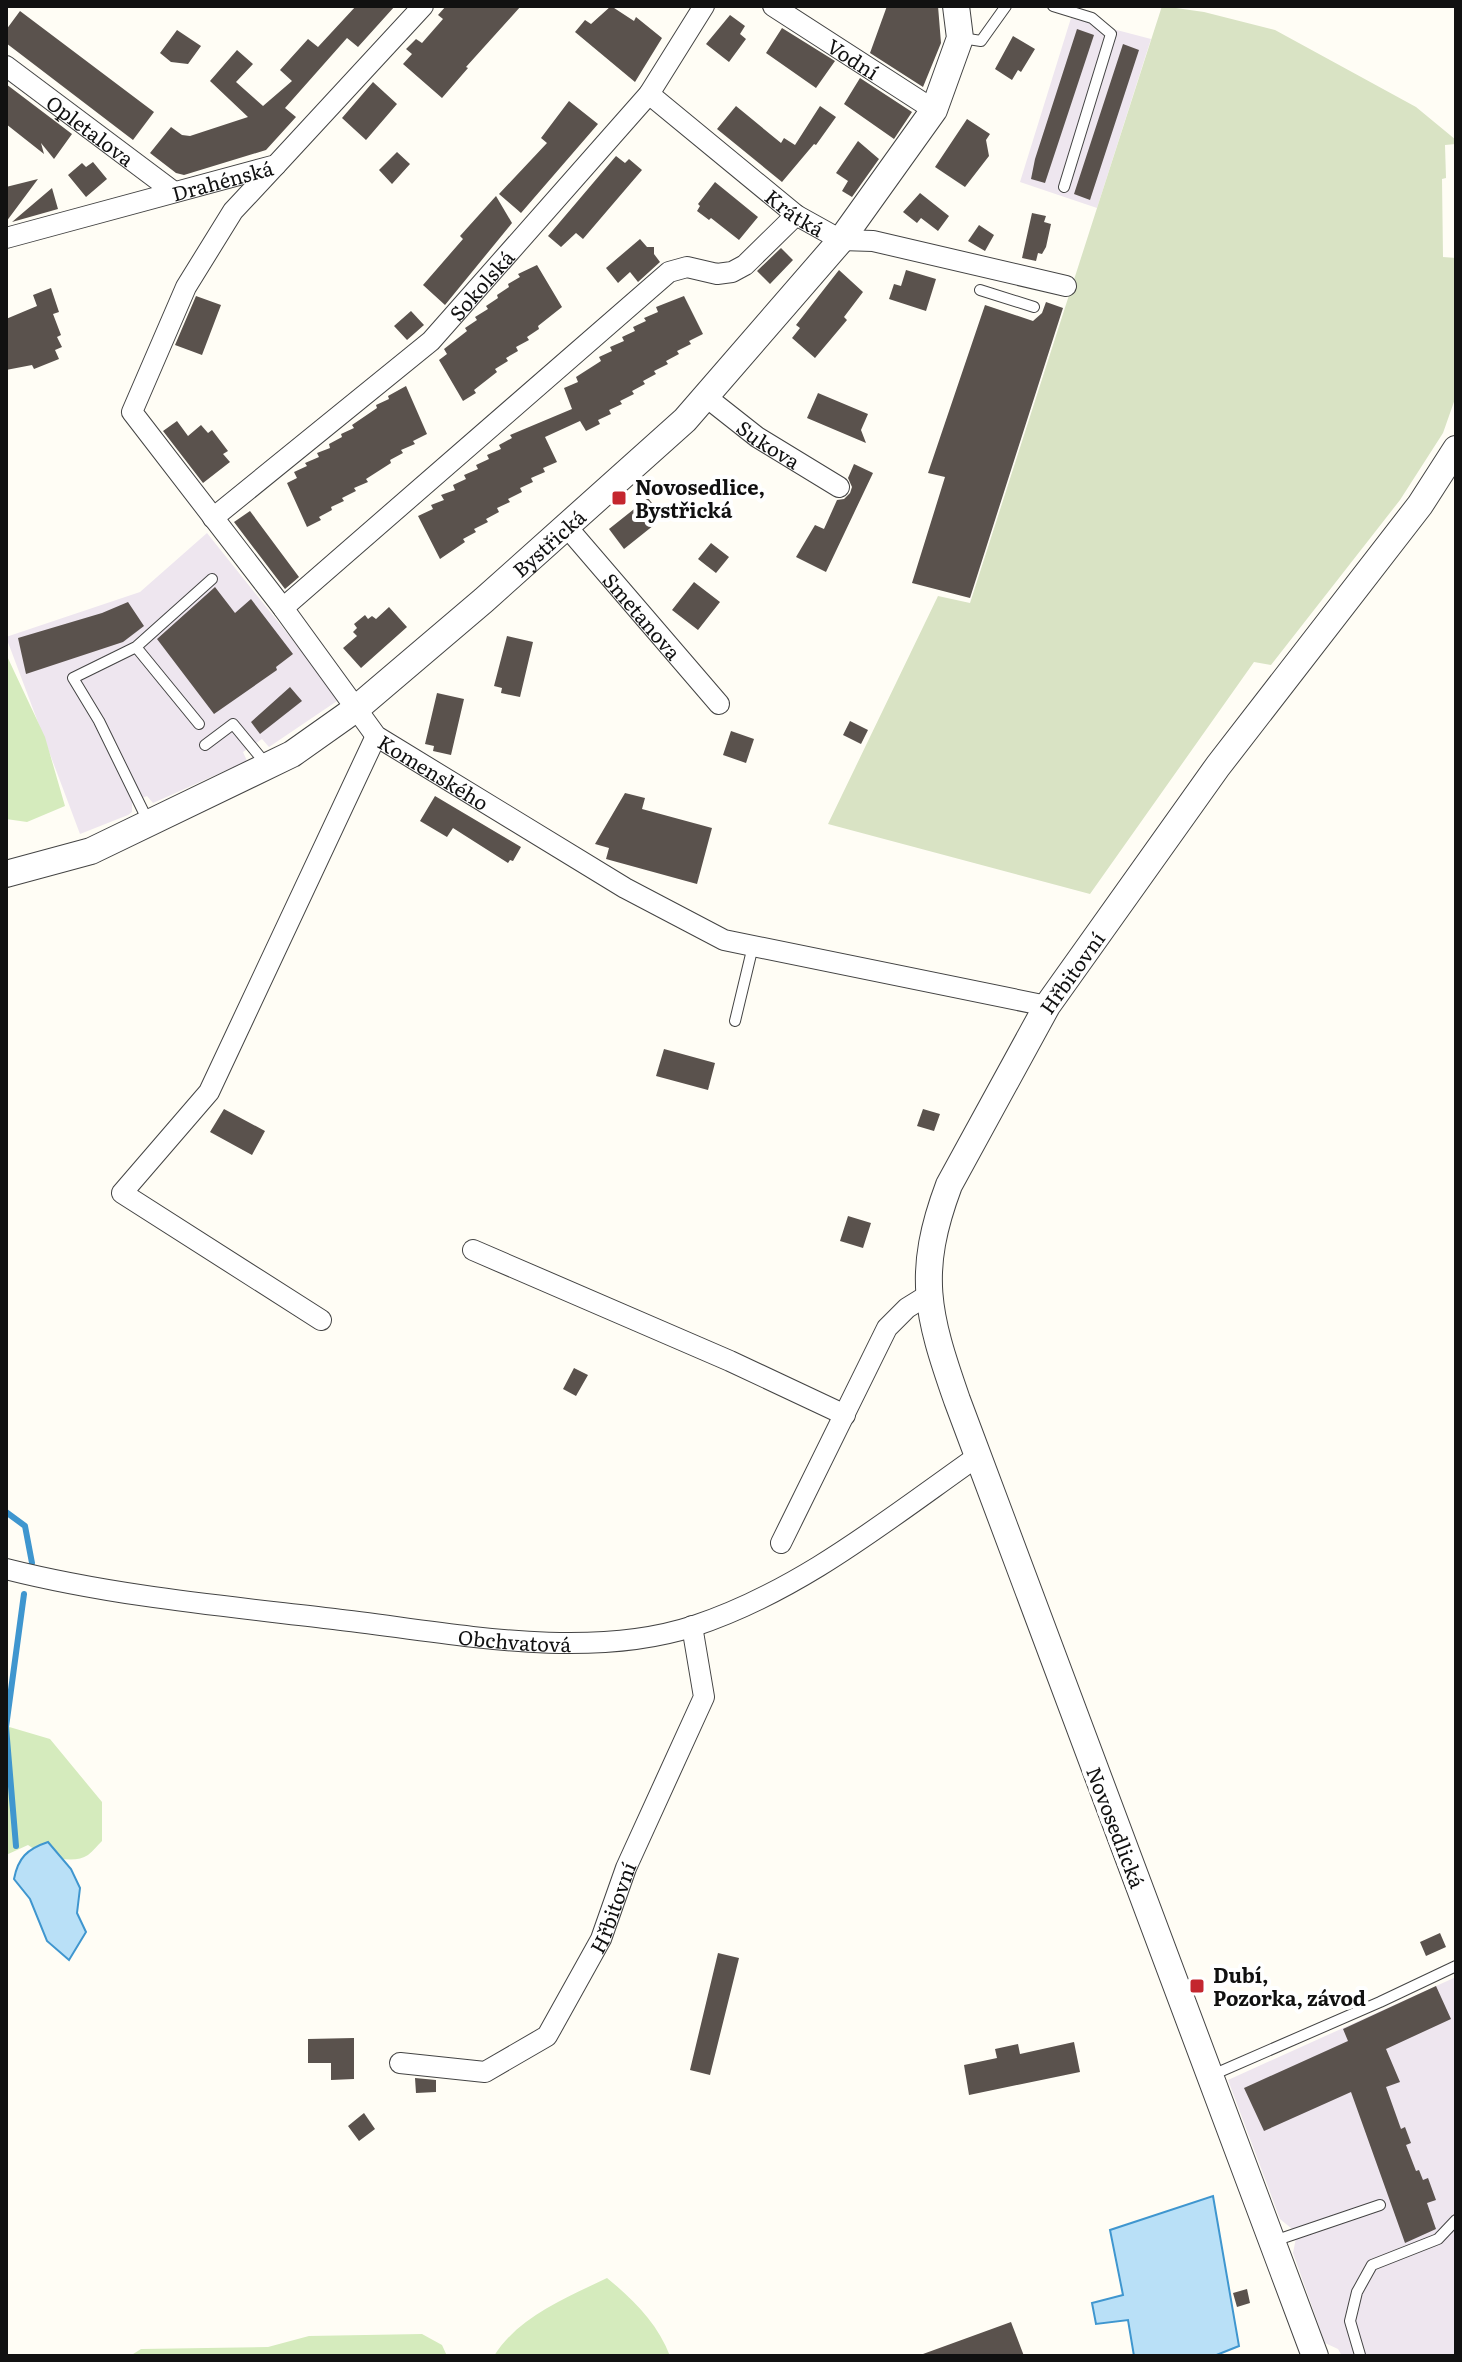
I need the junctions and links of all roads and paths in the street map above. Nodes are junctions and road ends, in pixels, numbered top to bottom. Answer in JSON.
{"nodes":[{"id":1,"x":423,"y":6,"type":"edge"},
{"id":2,"x":704,"y":6,"type":"edge"},
{"id":3,"x":773,"y":6,"type":"edge"},
{"id":4,"x":956,"y":6,"type":"edge"},
{"id":5,"x":1006,"y":6,"type":"edge"},
{"id":6,"x":1053,"y":6,"type":"edge"},
{"id":7,"x":960,"y":38,"type":"junction"},
{"id":8,"x":6,"y":66,"type":"edge"},
{"id":9,"x":649,"y":94,"type":"junction"},
{"id":10,"x":934,"y":110,"type":"junction"},
{"id":11,"x":276,"y":165,"type":"junction"},
{"id":12,"x":1064,"y":187,"type":"dead end"},
{"id":13,"x":174,"y":192,"type":"junction"},
{"id":14,"x":796,"y":215,"type":"junction"},
{"id":15,"x":6,"y":238,"type":"edge"},
{"id":16,"x":841,"y":240,"type":"junction"},
{"id":17,"x":1066,"y":286,"type":"dead end"},
{"id":18,"x":980,"y":290,"type":"dead end"},
{"id":19,"x":1034,"y":307,"type":"dead end"},
{"id":20,"x":705,"y":396,"type":"junction"},
{"id":21,"x":1456,"y":449,"type":"edge"},
{"id":22,"x":839,"y":487,"type":"dead end"},
{"id":23,"x":213,"y":518,"type":"junction"},
{"id":24,"x":566,"y":526,"type":"junction"},
{"id":25,"x":212,"y":579,"type":"dead end"},
{"id":26,"x":283,"y":608,"type":"junction"},
{"id":27,"x":136,"y":647,"type":"junction"},
{"id":28,"x":719,"y":704,"type":"dead end"},
{"id":29,"x":357,"y":708,"type":"junction"},
{"id":30,"x":199,"y":724,"type":"dead end"},
{"id":31,"x":376,"y":736,"type":"junction"},
{"id":32,"x":205,"y":745,"type":"dead end"},
{"id":33,"x":267,"y":766,"type":"junction"},
{"id":34,"x":149,"y":823,"type":"junction"},
{"id":35,"x":6,"y":874,"type":"edge"},
{"id":36,"x":753,"y":946,"type":"junction"},
{"id":37,"x":1047,"y":1006,"type":"junction"},
{"id":38,"x":735,"y":1021,"type":"dead end"},
{"id":39,"x":473,"y":1250,"type":"dead end"},
{"id":40,"x":928,"y":1295,"type":"junction"},
{"id":41,"x":321,"y":1320,"type":"dead end"},
{"id":42,"x":845,"y":1415,"type":"junction"},
{"id":43,"x":978,"y":1456,"type":"junction"},
{"id":44,"x":781,"y":1543,"type":"dead end"},
{"id":45,"x":6,"y":1569,"type":"edge"},
{"id":46,"x":692,"y":1626,"type":"junction"},
{"id":47,"x":1456,"y":1966,"type":"edge"},
{"id":48,"x":400,"y":2063,"type":"dead end"},
{"id":49,"x":1210,"y":2076,"type":"junction"},
{"id":50,"x":1380,"y":2205,"type":"dead end"},
{"id":51,"x":1456,"y":2220,"type":"edge"},
{"id":52,"x":1272,"y":2242,"type":"junction"},
{"id":53,"x":1315,"y":2356,"type":"edge"},
{"id":54,"x":1359,"y":2356,"type":"edge"}],
"edges":[{"from":1,"to":11,"type":"street","name":"Drahénská"},
{"from":2,"to":9,"type":"street","name":"Sokolská"},
{"from":3,"to":10,"type":"street","name":"Vodní"},
{"from":4,"to":7,"type":"street","name":"Bystřická"},
{"from":5,"to":7,"type":"lane"},
{"from":6,"to":12,"type":"lane"},
{"from":7,"to":10,"type":"street","name":"Bystřická"},
{"from":8,"to":13,"type":"street","name":"Opletalova"},
{"from":9,"to":14,"type":"street","name":"Krátká"},
{"from":9,"to":23,"type":"street","name":"Sokolská"},
{"from":10,"to":16,"type":"street","name":"Bystřická"},
{"from":11,"to":13,"type":"street","name":"Drahénská"},
{"from":11,"to":23,"type":"street","name":"Komenského"},
{"from":13,"to":15,"type":"street","name":"Drahénská"},
{"from":14,"to":16,"type":"street","name":"Krátká"},
{"from":14,"to":26,"type":"street"},
{"from":16,"to":17,"type":"street","name":"Krátká"},
{"from":16,"to":20,"type":"street","name":"Bystřická"},
{"from":18,"to":19,"type":"lane"},
{"from":20,"to":22,"type":"street","name":"Sukova"},
{"from":20,"to":24,"type":"street","name":"Bystřická"},
{"from":21,"to":37,"type":"street","name":"Hřbitovní"},
{"from":23,"to":26,"type":"street","name":"Komenského"},
{"from":24,"to":28,"type":"street","name":"Smetanova"},
{"from":24,"to":29,"type":"street","name":"Bystřická"},
{"from":25,"to":27,"type":"lane"},
{"from":26,"to":29,"type":"street","name":"Komenského"},
{"from":27,"to":30,"type":"lane"},
{"from":27,"to":34,"type":"lane"},
{"from":29,"to":31,"type":"street","name":"Komenského"},
{"from":29,"to":33,"type":"street","name":"Bystřická"},
{"from":31,"to":36,"type":"street","name":"Komenského"},
{"from":31,"to":41,"type":"street"},
{"from":32,"to":33,"type":"lane"},
{"from":33,"to":34,"type":"street","name":"Bystřická"},
{"from":34,"to":35,"type":"street","name":"Bystřická"},
{"from":36,"to":37,"type":"street","name":"Komenského"},
{"from":36,"to":38,"type":"lane"},
{"from":37,"to":40,"type":"street","name":"Hřbitovní"},
{"from":39,"to":42,"type":"street"},
{"from":40,"to":42,"type":"street"},
{"from":40,"to":43,"type":"street","name":"Novosedlická"},
{"from":42,"to":44,"type":"street"},
{"from":43,"to":46,"type":"street","name":"Obchvatová"},
{"from":43,"to":49,"type":"street","name":"Novosedlická"},
{"from":45,"to":46,"type":"street","name":"Obchvatová"},
{"from":46,"to":48,"type":"street","name":"Hřbitovní"},
{"from":47,"to":49,"type":"lane"},
{"from":49,"to":52,"type":"street","name":"Novosedlická"},
{"from":50,"to":52,"type":"lane"},
{"from":51,"to":54,"type":"lane"},
{"from":52,"to":53,"type":"street","name":"Novosedlická"}]}
